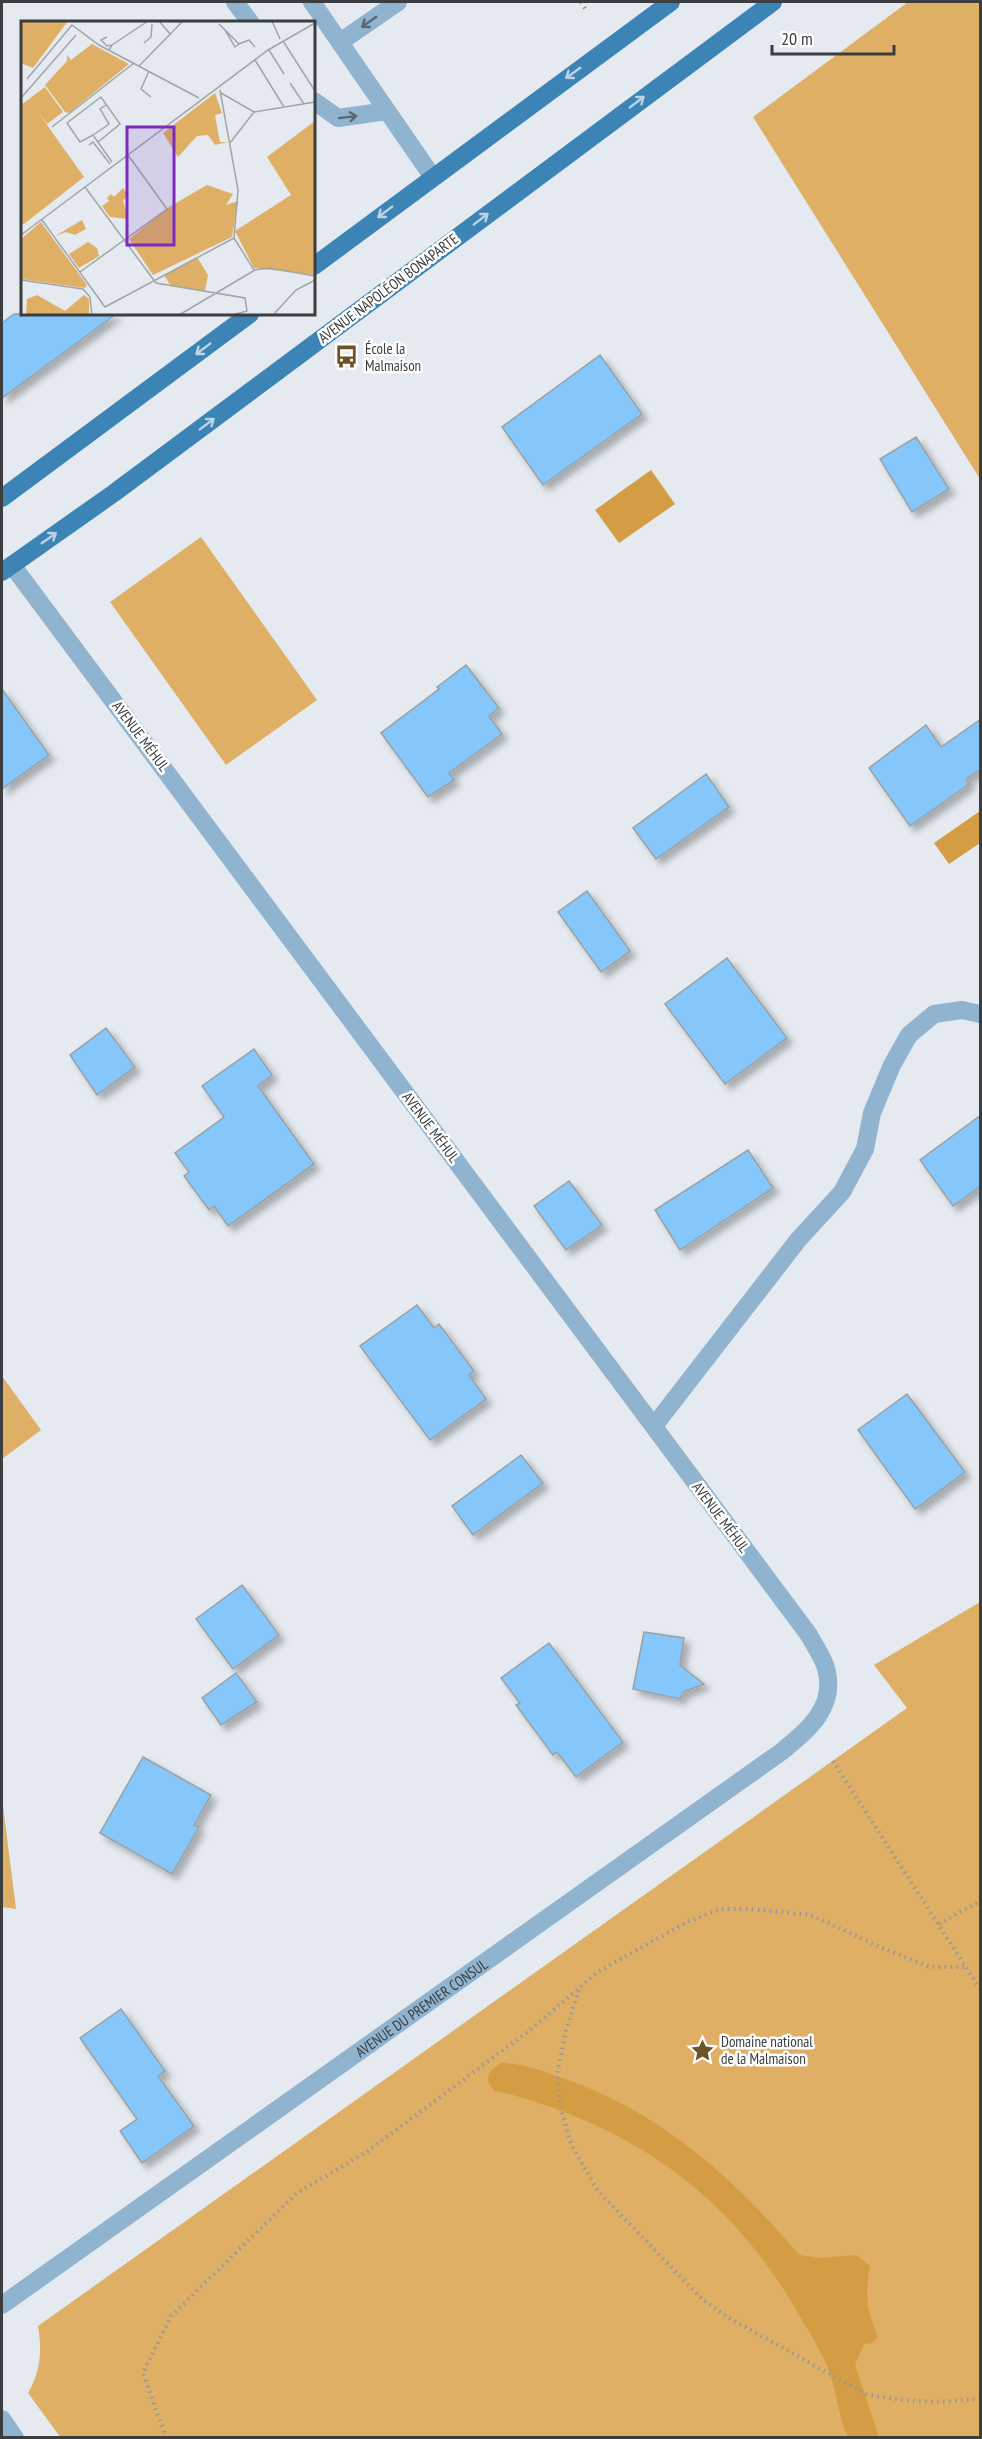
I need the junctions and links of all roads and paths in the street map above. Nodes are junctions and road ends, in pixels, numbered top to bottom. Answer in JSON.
{"nodes":[{"id":1,"x":235,"y":2,"type":"edge"},
{"id":2,"x":312,"y":2,"type":"edge"},
{"id":3,"x":398,"y":2,"type":"edge"},
{"id":4,"x":581,"y":2,"type":"edge"},
{"id":5,"x":671,"y":2,"type":"edge"},
{"id":6,"x":772,"y":2,"type":"edge"},
{"id":7,"x":586,"y":10,"type":"dead end"},
{"id":8,"x":249,"y":21,"type":"edge"},
{"id":9,"x":340,"y":42,"type":"junction"},
{"id":10,"x":315,"y":102,"type":"edge"},
{"id":11,"x":387,"y":111,"type":"junction"},
{"id":12,"x":432,"y":176,"type":"junction"},
{"id":13,"x":315,"y":265,"type":"edge"},
{"id":14,"x":249,"y":315,"type":"edge"},
{"id":15,"x":2,"y":498,"type":"edge"},
{"id":16,"x":7,"y":568,"type":"edge"},
{"id":17,"x":981,"y":1014,"type":"edge"},
{"id":18,"x":654,"y":1426,"type":"junction"},
{"id":19,"x":829,"y":1698,"type":"joint"},
{"id":20,"x":833,"y":1761,"type":"dead end"},
{"id":21,"x":981,"y":1901,"type":"edge"},
{"id":22,"x":939,"y":1924,"type":"junction"},
{"id":23,"x":966,"y":1967,"type":"junction"},
{"id":24,"x":579,"y":1989,"type":"junction"},
{"id":25,"x":981,"y":1989,"type":"edge"},
{"id":26,"x":2,"y":2305,"type":"edge"},
{"id":27,"x":981,"y":2398,"type":"edge"},
{"id":28,"x":2,"y":2419,"type":"edge"},
{"id":29,"x":15,"y":2438,"type":"edge"},
{"id":30,"x":166,"y":2438,"type":"edge"}],
"edges":[{"from":1,"to":8,"type":"street"},
{"from":2,"to":9,"type":"street"},
{"from":3,"to":9,"type":"street","one_way":true},
{"from":4,"to":7,"type":"path"},
{"from":5,"to":12,"type":"main road","one_way":true},
{"from":16,"to":6,"type":"main road","name":"AVENUE NAPOLÉON BONAPARTE","one_way":true},
{"from":9,"to":11,"type":"street"},
{"from":10,"to":11,"type":"street","one_way":true},
{"from":11,"to":12,"type":"street"},
{"from":12,"to":13,"type":"main road","one_way":true},
{"from":14,"to":15,"type":"main road","one_way":true},
{"from":16,"to":18,"type":"street","name":"AVENUE MÉHUL"},
{"from":17,"to":18,"type":"street"},
{"from":18,"to":19,"type":"street","name":"AVENUE MÉHUL"},
{"from":19,"to":26,"type":"street","name":"AVENUE DU PREMIER CONSUL"},
{"from":20,"to":22,"type":"path"},
{"from":21,"to":22,"type":"path"},
{"from":22,"to":23,"type":"path"},
{"from":23,"to":24,"type":"path"},
{"from":23,"to":25,"type":"path"},
{"from":24,"to":27,"type":"path"},
{"from":24,"to":30,"type":"path"},
{"from":28,"to":29,"type":"street"}]}
